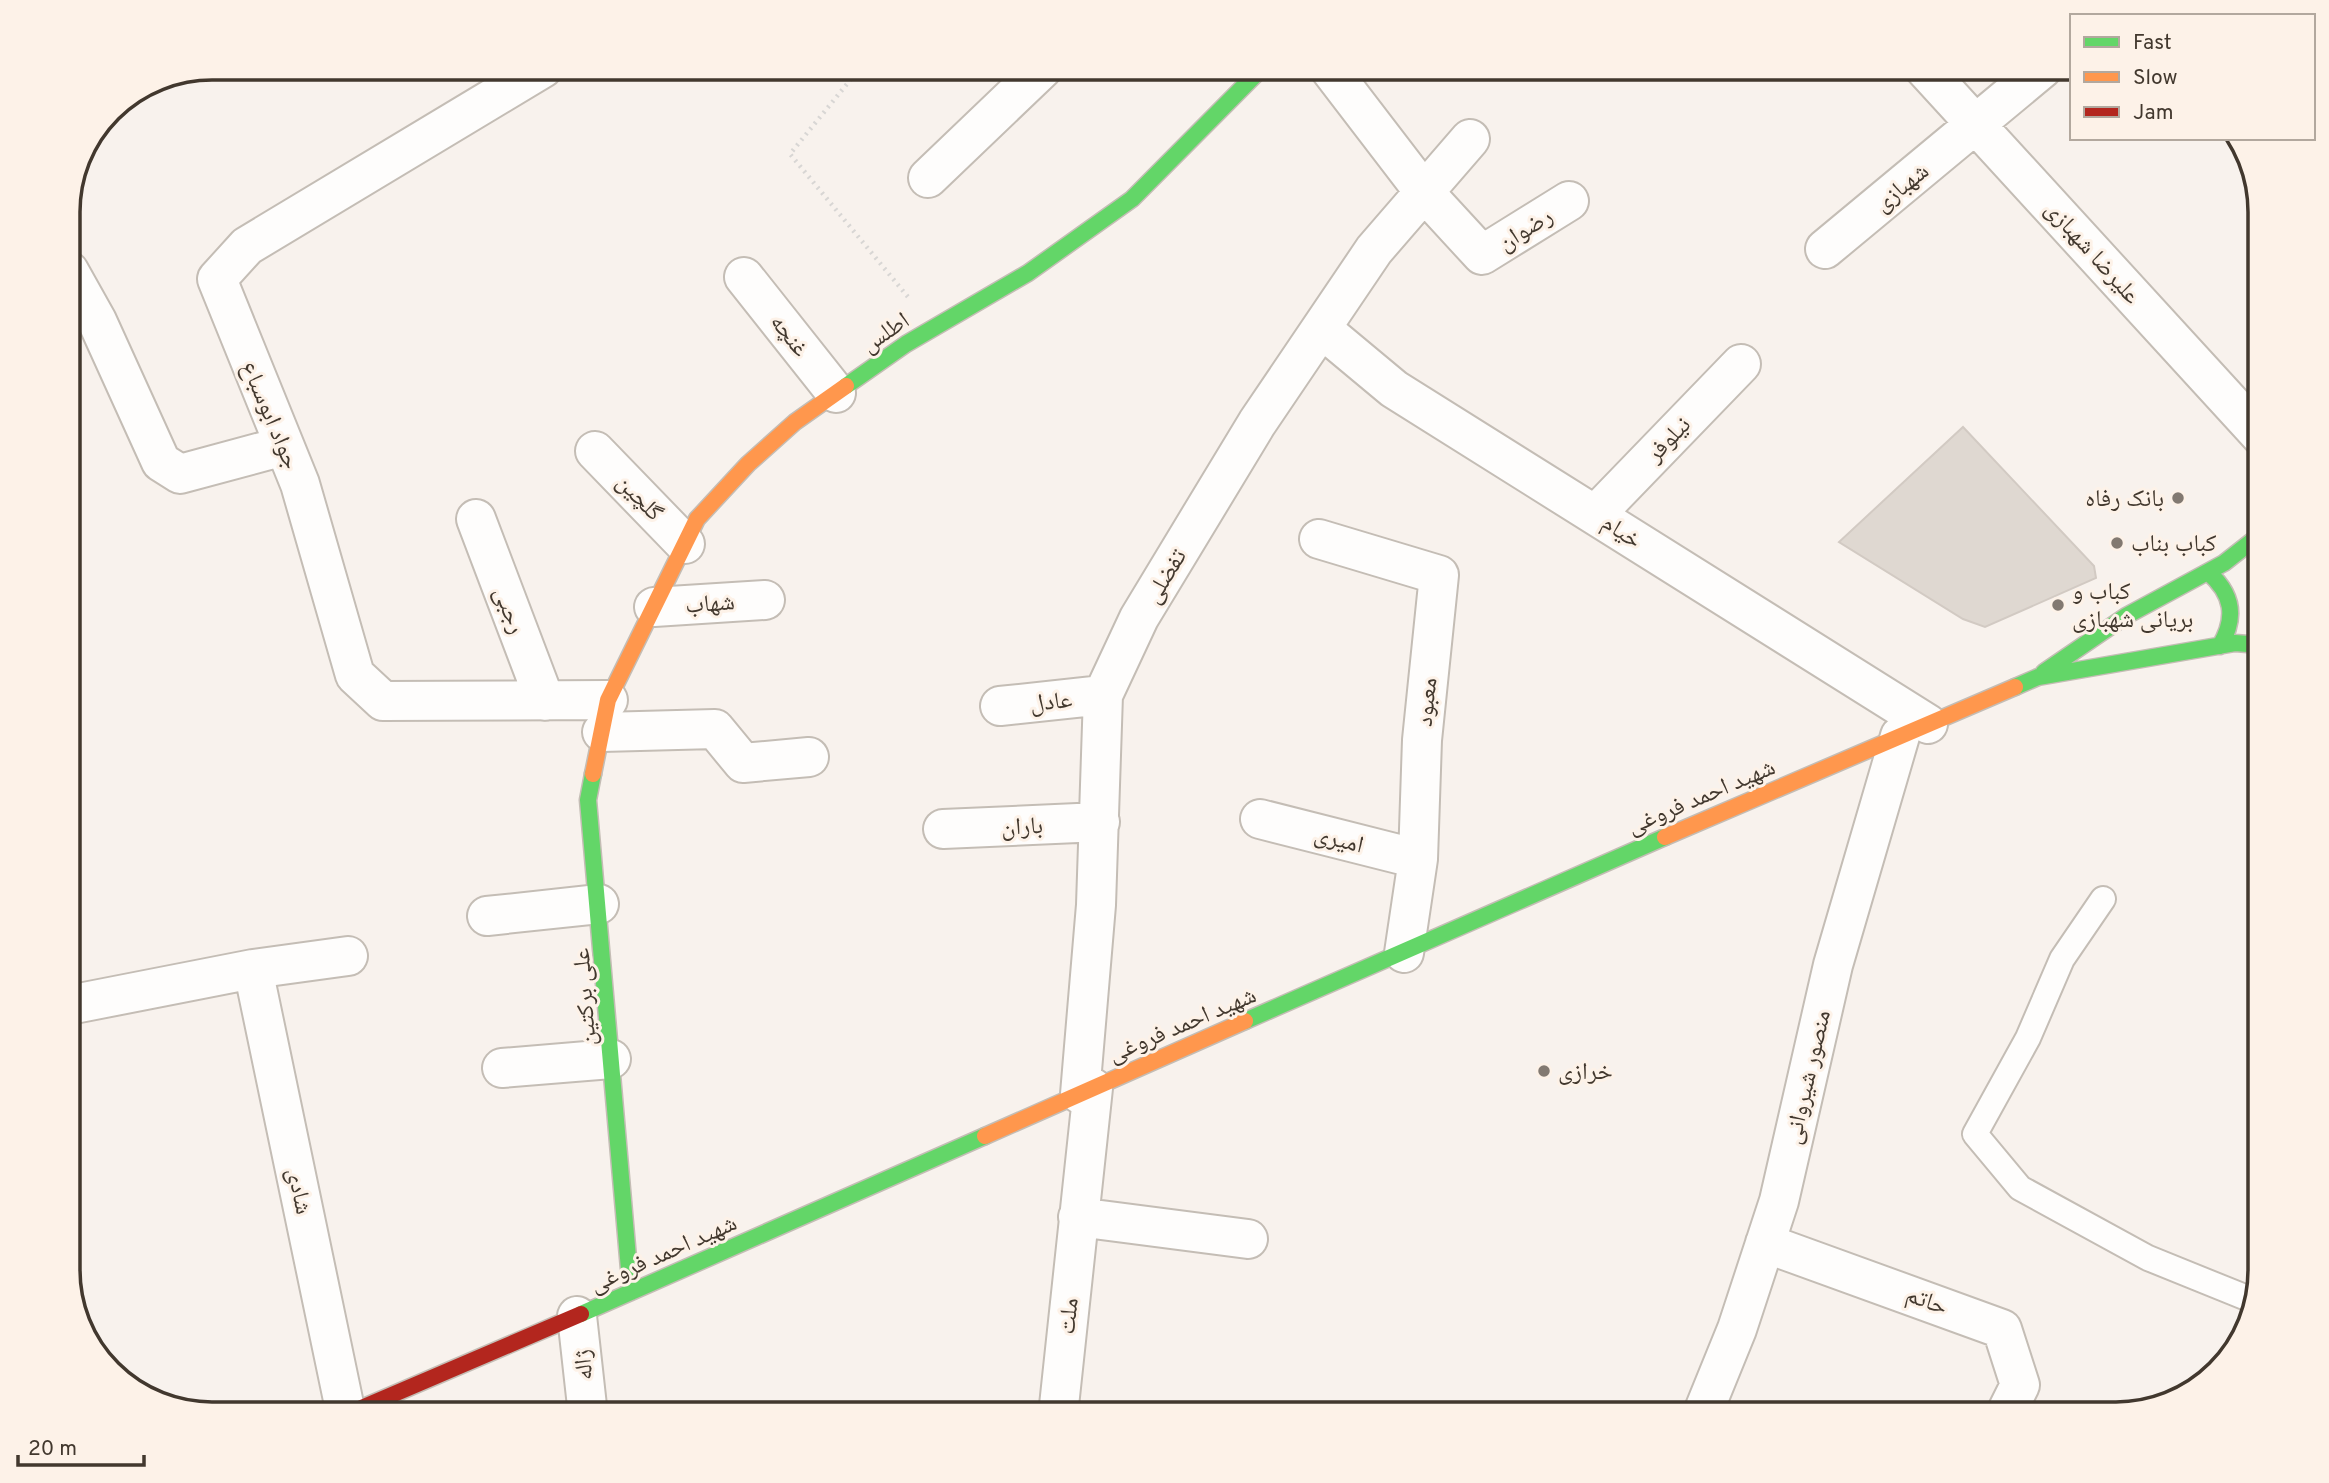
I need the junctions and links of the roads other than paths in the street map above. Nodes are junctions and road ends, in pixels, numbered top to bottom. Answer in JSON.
{"nodes":[{"id":1,"x":1250,"y":80,"type":"edge"},
{"id":2,"x":1342,"y":80,"type":"edge"},
{"id":3,"x":1935,"y":80,"type":"edge"},
{"id":4,"x":2029,"y":80,"type":"edge"},
{"id":5,"x":522,"y":81,"type":"edge"},
{"id":6,"x":1030,"y":81,"type":"edge"},
{"id":7,"x":1976,"y":125,"type":"junction"},
{"id":8,"x":1470,"y":139,"type":"dead end"},
{"id":9,"x":928,"y":178,"type":"dead end"},
{"id":10,"x":1424,"y":192,"type":"junction"},
{"id":11,"x":1569,"y":201,"type":"dead end"},
{"id":12,"x":1825,"y":248,"type":"dead end"},
{"id":13,"x":744,"y":277,"type":"dead end"},
{"id":14,"x":81,"y":292,"type":"edge"},
{"id":15,"x":1322,"y":329,"type":"junction"},
{"id":16,"x":1741,"y":363,"type":"dead end"},
{"id":17,"x":836,"y":393,"type":"junction"},
{"id":18,"x":2248,"y":422,"type":"edge"},
{"id":19,"x":284,"y":446,"type":"junction"},
{"id":20,"x":595,"y":451,"type":"dead end"},
{"id":21,"x":1596,"y":514,"type":"junction"},
{"id":22,"x":476,"y":519,"type":"dead end"},
{"id":23,"x":1319,"y":540,"type":"dead end"},
{"id":24,"x":2248,"y":543,"type":"edge"},
{"id":25,"x":685,"y":544,"type":"junction"},
{"id":26,"x":2208,"y":572,"type":"junction"},
{"id":27,"x":765,"y":600,"type":"dead end"},
{"id":28,"x":654,"y":607,"type":"junction"},
{"id":29,"x":2248,"y":644,"type":"edge"},
{"id":30,"x":2220,"y":646,"type":"junction"},
{"id":31,"x":2038,"y":677,"type":"junction"},
{"id":32,"x":1103,"y":695,"type":"junction"},
{"id":33,"x":545,"y":701,"type":"junction"},
{"id":34,"x":1000,"y":706,"type":"dead end"},
{"id":35,"x":605,"y":716,"type":"junction"},
{"id":36,"x":1914,"y":730,"type":"junction"},
{"id":37,"x":810,"y":757,"type":"dead end"},
{"id":38,"x":1260,"y":819,"type":"dead end"},
{"id":39,"x":1100,"y":822,"type":"junction"},
{"id":40,"x":943,"y":829,"type":"dead end"},
{"id":41,"x":1418,"y":859,"type":"junction"},
{"id":42,"x":2103,"y":899,"type":"dead end"},
{"id":43,"x":599,"y":904,"type":"junction"},
{"id":44,"x":487,"y":916,"type":"dead end"},
{"id":45,"x":1404,"y":953,"type":"junction"},
{"id":46,"x":348,"y":956,"type":"dead end"},
{"id":47,"x":253,"y":969,"type":"junction"},
{"id":48,"x":81,"y":1003,"type":"edge"},
{"id":49,"x":611,"y":1059,"type":"junction"},
{"id":50,"x":502,"y":1068,"type":"dead end"},
{"id":51,"x":1087,"y":1091,"type":"junction"},
{"id":52,"x":1077,"y":1217,"type":"junction"},
{"id":53,"x":1248,"y":1239,"type":"dead end"},
{"id":54,"x":1765,"y":1243,"type":"junction"},
{"id":55,"x":631,"y":1292,"type":"junction"},
{"id":56,"x":2246,"y":1297,"type":"edge"},
{"id":57,"x":577,"y":1316,"type":"junction"},
{"id":58,"x":344,"y":1403,"type":"edge"},
{"id":59,"x":372,"y":1403,"type":"edge"},
{"id":60,"x":587,"y":1403,"type":"edge"},
{"id":61,"x":1059,"y":1403,"type":"edge"},
{"id":62,"x":1707,"y":1403,"type":"edge"},
{"id":63,"x":2011,"y":1403,"type":"edge"}],
"edges":[{"from":1,"to":17,"type":"main road","name":"اطلس"},
{"from":2,"to":10,"type":"street"},
{"from":3,"to":7,"type":"street","name":"علیرضا شهبازی"},
{"from":4,"to":7,"type":"street","name":"شهبازی"},
{"from":5,"to":19,"type":"street","name":"جواد ابوسباع"},
{"from":6,"to":9,"type":"street"},
{"from":7,"to":12,"type":"street","name":"شهبازی"},
{"from":7,"to":18,"type":"street","name":"علیرضا شهبازی"},
{"from":8,"to":10,"type":"street","name":"تفضلی"},
{"from":10,"to":11,"type":"street","name":"رضوان"},
{"from":10,"to":15,"type":"street","name":"تفضلی"},
{"from":13,"to":17,"type":"street","name":"غنچه"},
{"from":14,"to":19,"type":"street"},
{"from":15,"to":21,"type":"street","name":"خیام"},
{"from":15,"to":32,"type":"street","name":"تفضلی"},
{"from":16,"to":21,"type":"street","name":"نیلوفر"},
{"from":17,"to":25,"type":"main road","name":"اطلس"},
{"from":19,"to":33,"type":"street","name":"جواد ابوسباع"},
{"from":20,"to":25,"type":"street","name":"گلچین"},
{"from":21,"to":36,"type":"street","name":"خیام"},
{"from":22,"to":33,"type":"street","name":"رجبی"},
{"from":23,"to":41,"type":"street","name":"معبود"},
{"from":24,"to":26,"type":"main road"},
{"from":25,"to":28,"type":"main road","name":"اطلس"},
{"from":26,"to":30,"type":"main road"},
{"from":26,"to":31,"type":"main road"},
{"from":27,"to":28,"type":"street","name":"شهاب"},
{"from":28,"to":35,"type":"main road","name":"اطلس"},
{"from":29,"to":30,"type":"main road"},
{"from":30,"to":31,"type":"main road"},
{"from":31,"to":36,"type":"main road","name":"شهید احمد فروغی"},
{"from":32,"to":34,"type":"street","name":"عادل"},
{"from":32,"to":39,"type":"street","name":"تفضلی"},
{"from":33,"to":35,"type":"street","name":"جواد ابوسباع"},
{"from":35,"to":37,"type":"street","name":"جواد ابوسباع"},
{"from":35,"to":43,"type":"main road","name":"علی برکتین"},
{"from":36,"to":45,"type":"main road","name":"شهید احمد فروغی"},
{"from":36,"to":54,"type":"street","name":"منصور شیروانی"},
{"from":38,"to":41,"type":"street","name":"امیری"},
{"from":39,"to":40,"type":"street","name":"باران"},
{"from":39,"to":51,"type":"street","name":"تفضلی"},
{"from":41,"to":45,"type":"street","name":"معبود"},
{"from":42,"to":56,"type":"lane"},
{"from":43,"to":44,"type":"street"},
{"from":43,"to":49,"type":"main road","name":"علی برکتین"},
{"from":45,"to":51,"type":"main road","name":"شهید احمد فروغی"},
{"from":46,"to":47,"type":"street"},
{"from":47,"to":48,"type":"street"},
{"from":47,"to":58,"type":"street","name":"شادی"},
{"from":49,"to":50,"type":"street"},
{"from":49,"to":55,"type":"main road","name":"علی برکتین"},
{"from":51,"to":52,"type":"street","name":"ملت"},
{"from":51,"to":55,"type":"main road","name":"شهید احمد فروغی"},
{"from":52,"to":53,"type":"street"},
{"from":52,"to":61,"type":"street","name":"ملت"},
{"from":54,"to":62,"type":"street","name":"منصور شیروانی"},
{"from":54,"to":63,"type":"street","name":"حاتم"},
{"from":55,"to":57,"type":"main road","name":"شهید احمد فروغی"},
{"from":57,"to":59,"type":"main road","name":"شهید احمد فروغی"},
{"from":57,"to":60,"type":"street","name":"ژاله"}]}
